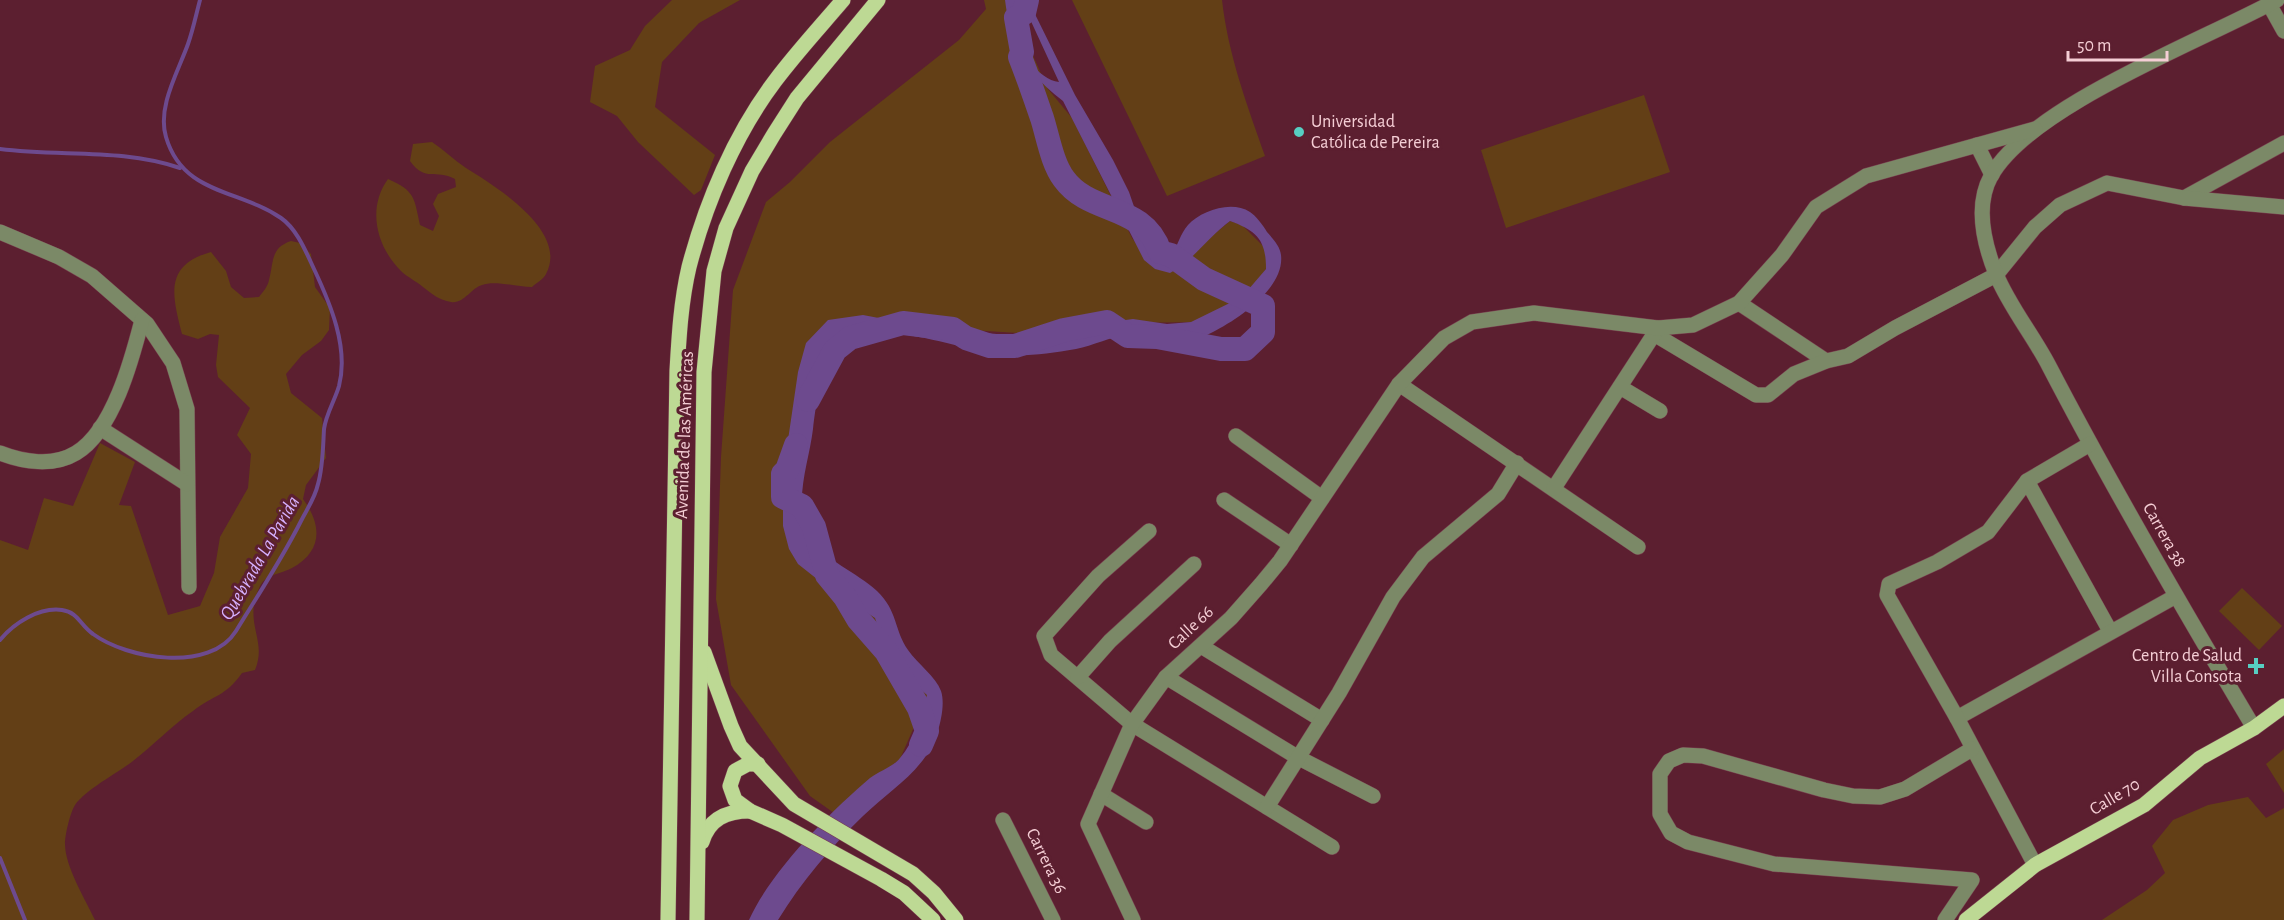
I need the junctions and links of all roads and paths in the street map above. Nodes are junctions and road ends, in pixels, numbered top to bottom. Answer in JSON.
{"nodes":[{"id":1,"x":843,"y":0,"type":"edge"},
{"id":2,"x":878,"y":0,"type":"edge"},
{"id":3,"x":2273,"y":2,"type":"edge"},
{"id":4,"x":2282,"y":24,"type":"edge"},
{"id":5,"x":2035,"y":129,"type":"junction"},
{"id":6,"x":2284,"y":143,"type":"edge"},
{"id":7,"x":1977,"y":145,"type":"junction"},
{"id":8,"x":1992,"y":175,"type":"junction"},
{"id":9,"x":2184,"y":198,"type":"junction"},
{"id":10,"x":2284,"y":207,"type":"edge"},
{"id":11,"x":0,"y":232,"type":"edge"},
{"id":12,"x":1996,"y":275,"type":"junction"},
{"id":13,"x":1739,"y":303,"type":"junction"},
{"id":14,"x":142,"y":320,"type":"junction"},
{"id":15,"x":1656,"y":331,"type":"junction"},
{"id":16,"x":1826,"y":361,"type":"junction"},
{"id":17,"x":1400,"y":384,"type":"junction"},
{"id":18,"x":1620,"y":387,"type":"junction"},
{"id":19,"x":1660,"y":411,"type":"dead end"},
{"id":20,"x":100,"y":428,"type":"junction"},
{"id":21,"x":1236,"y":436,"type":"dead end"},
{"id":22,"x":2090,"y":444,"type":"junction"},
{"id":23,"x":0,"y":453,"type":"edge"},
{"id":24,"x":1517,"y":463,"type":"junction"},
{"id":25,"x":2026,"y":481,"type":"junction"},
{"id":26,"x":187,"y":484,"type":"junction"},
{"id":27,"x":1554,"y":488,"type":"junction"},
{"id":28,"x":1322,"y":498,"type":"junction"},
{"id":29,"x":1224,"y":500,"type":"dead end"},
{"id":30,"x":676,"y":501,"type":"junction"},
{"id":31,"x":702,"y":505,"type":"junction"},
{"id":32,"x":1149,"y":531,"type":"dead end"},
{"id":33,"x":1291,"y":545,"type":"junction"},
{"id":34,"x":1638,"y":547,"type":"dead end"},
{"id":35,"x":1194,"y":564,"type":"dead end"},
{"id":36,"x":189,"y":587,"type":"dead end"},
{"id":37,"x":2176,"y":596,"type":"junction"},
{"id":38,"x":2110,"y":632,"type":"junction"},
{"id":39,"x":700,"y":641,"type":"junction"},
{"id":40,"x":1201,"y":646,"type":"junction"},
{"id":41,"x":1078,"y":677,"type":"junction"},
{"id":42,"x":1166,"y":677,"type":"junction"},
{"id":43,"x":2284,"y":706,"type":"edge"},
{"id":44,"x":1957,"y":718,"type":"junction"},
{"id":45,"x":1323,"y":720,"type":"junction"},
{"id":46,"x":1132,"y":724,"type":"junction"},
{"id":47,"x":2254,"y":728,"type":"junction"},
{"id":48,"x":1972,"y":748,"type":"junction"},
{"id":49,"x":1297,"y":757,"type":"junction"},
{"id":50,"x":758,"y":764,"type":"junction"},
{"id":51,"x":1101,"y":794,"type":"junction"},
{"id":52,"x":1373,"y":795,"type":"dead end"},
{"id":53,"x":1267,"y":807,"type":"junction"},
{"id":54,"x":750,"y":811,"type":"junction"},
{"id":55,"x":1004,"y":820,"type":"dead end"},
{"id":56,"x":1146,"y":822,"type":"dead end"},
{"id":57,"x":1332,"y":847,"type":"dead end"},
{"id":58,"x":699,"y":852,"type":"junction"},
{"id":59,"x":2035,"y":865,"type":"junction"},
{"id":60,"x":668,"y":920,"type":"edge"},
{"id":61,"x":697,"y":920,"type":"edge"},
{"id":62,"x":933,"y":920,"type":"edge"},
{"id":63,"x":957,"y":920,"type":"edge"},
{"id":64,"x":1053,"y":920,"type":"edge"},
{"id":65,"x":1133,"y":920,"type":"edge"},
{"id":66,"x":1945,"y":920,"type":"edge"},
{"id":67,"x":1966,"y":920,"type":"edge"}],
"edges":[{"from":1,"to":30,"type":"main road","name":"Avenida de las Américas"},
{"from":2,"to":31,"type":"main road","name":"Avenida de las Américas"},
{"from":3,"to":4,"type":"street"},
{"from":3,"to":5,"type":"street"},
{"from":5,"to":7,"type":"street"},
{"from":5,"to":8,"type":"street"},
{"from":6,"to":9,"type":"street"},
{"from":7,"to":8,"type":"street"},
{"from":7,"to":13,"type":"street"},
{"from":8,"to":12,"type":"street","name":"Carrera 38"},
{"from":9,"to":10,"type":"street"},
{"from":9,"to":12,"type":"street"},
{"from":11,"to":14,"type":"street"},
{"from":12,"to":16,"type":"street"},
{"from":12,"to":22,"type":"street","name":"Carrera 38"},
{"from":13,"to":15,"type":"street"},
{"from":13,"to":16,"type":"street"},
{"from":14,"to":20,"type":"street"},
{"from":14,"to":26,"type":"street"},
{"from":15,"to":16,"type":"street"},
{"from":15,"to":17,"type":"street","name":"Calle 66"},
{"from":15,"to":18,"type":"street"},
{"from":17,"to":24,"type":"street"},
{"from":17,"to":28,"type":"street","name":"Calle 66"},
{"from":18,"to":19,"type":"street"},
{"from":18,"to":27,"type":"street"},
{"from":20,"to":23,"type":"street"},
{"from":20,"to":26,"type":"street"},
{"from":21,"to":28,"type":"street"},
{"from":22,"to":25,"type":"street"},
{"from":22,"to":37,"type":"street","name":"Carrera 38"},
{"from":24,"to":27,"type":"street"},
{"from":24,"to":45,"type":"street"},
{"from":25,"to":38,"type":"street"},
{"from":25,"to":44,"type":"street"},
{"from":26,"to":36,"type":"street"},
{"from":27,"to":34,"type":"street"},
{"from":28,"to":33,"type":"street","name":"Calle 66"},
{"from":29,"to":33,"type":"street"},
{"from":30,"to":31,"type":"main road"},
{"from":30,"to":60,"type":"main road","name":"Avenida de las Américas"},
{"from":31,"to":39,"type":"main road","name":"Avenida de las Américas"},
{"from":32,"to":41,"type":"street"},
{"from":33,"to":40,"type":"street","name":"Calle 66"},
{"from":35,"to":41,"type":"street"},
{"from":37,"to":38,"type":"street"},
{"from":37,"to":47,"type":"street","name":"Carrera 38"},
{"from":38,"to":44,"type":"street"},
{"from":39,"to":50,"type":"main road"},
{"from":39,"to":58,"type":"main road","name":"Avenida de las Américas"},
{"from":40,"to":42,"type":"street","name":"Calle 66"},
{"from":40,"to":45,"type":"street"},
{"from":41,"to":46,"type":"street"},
{"from":42,"to":46,"type":"street","name":"Calle 66"},
{"from":42,"to":49,"type":"street"},
{"from":43,"to":47,"type":"main road","name":"Calle 70"},
{"from":44,"to":48,"type":"street"},
{"from":45,"to":49,"type":"street"},
{"from":46,"to":51,"type":"street","name":"Calle 66"},
{"from":46,"to":53,"type":"street"},
{"from":47,"to":59,"type":"main road","name":"Calle 70"},
{"from":48,"to":59,"type":"street"},
{"from":48,"to":66,"type":"street"},
{"from":49,"to":52,"type":"street"},
{"from":49,"to":53,"type":"street"},
{"from":50,"to":54,"type":"main road"},
{"from":50,"to":63,"type":"main road"},
{"from":51,"to":56,"type":"street"},
{"from":51,"to":65,"type":"street","name":"Calle 66"},
{"from":53,"to":57,"type":"street"},
{"from":54,"to":58,"type":"main road"},
{"from":54,"to":62,"type":"main road"},
{"from":55,"to":64,"type":"street","name":"Carrera 36"},
{"from":58,"to":61,"type":"main road","name":"Avenida de las Américas"},
{"from":59,"to":67,"type":"main road","name":"Calle 70"}]}
